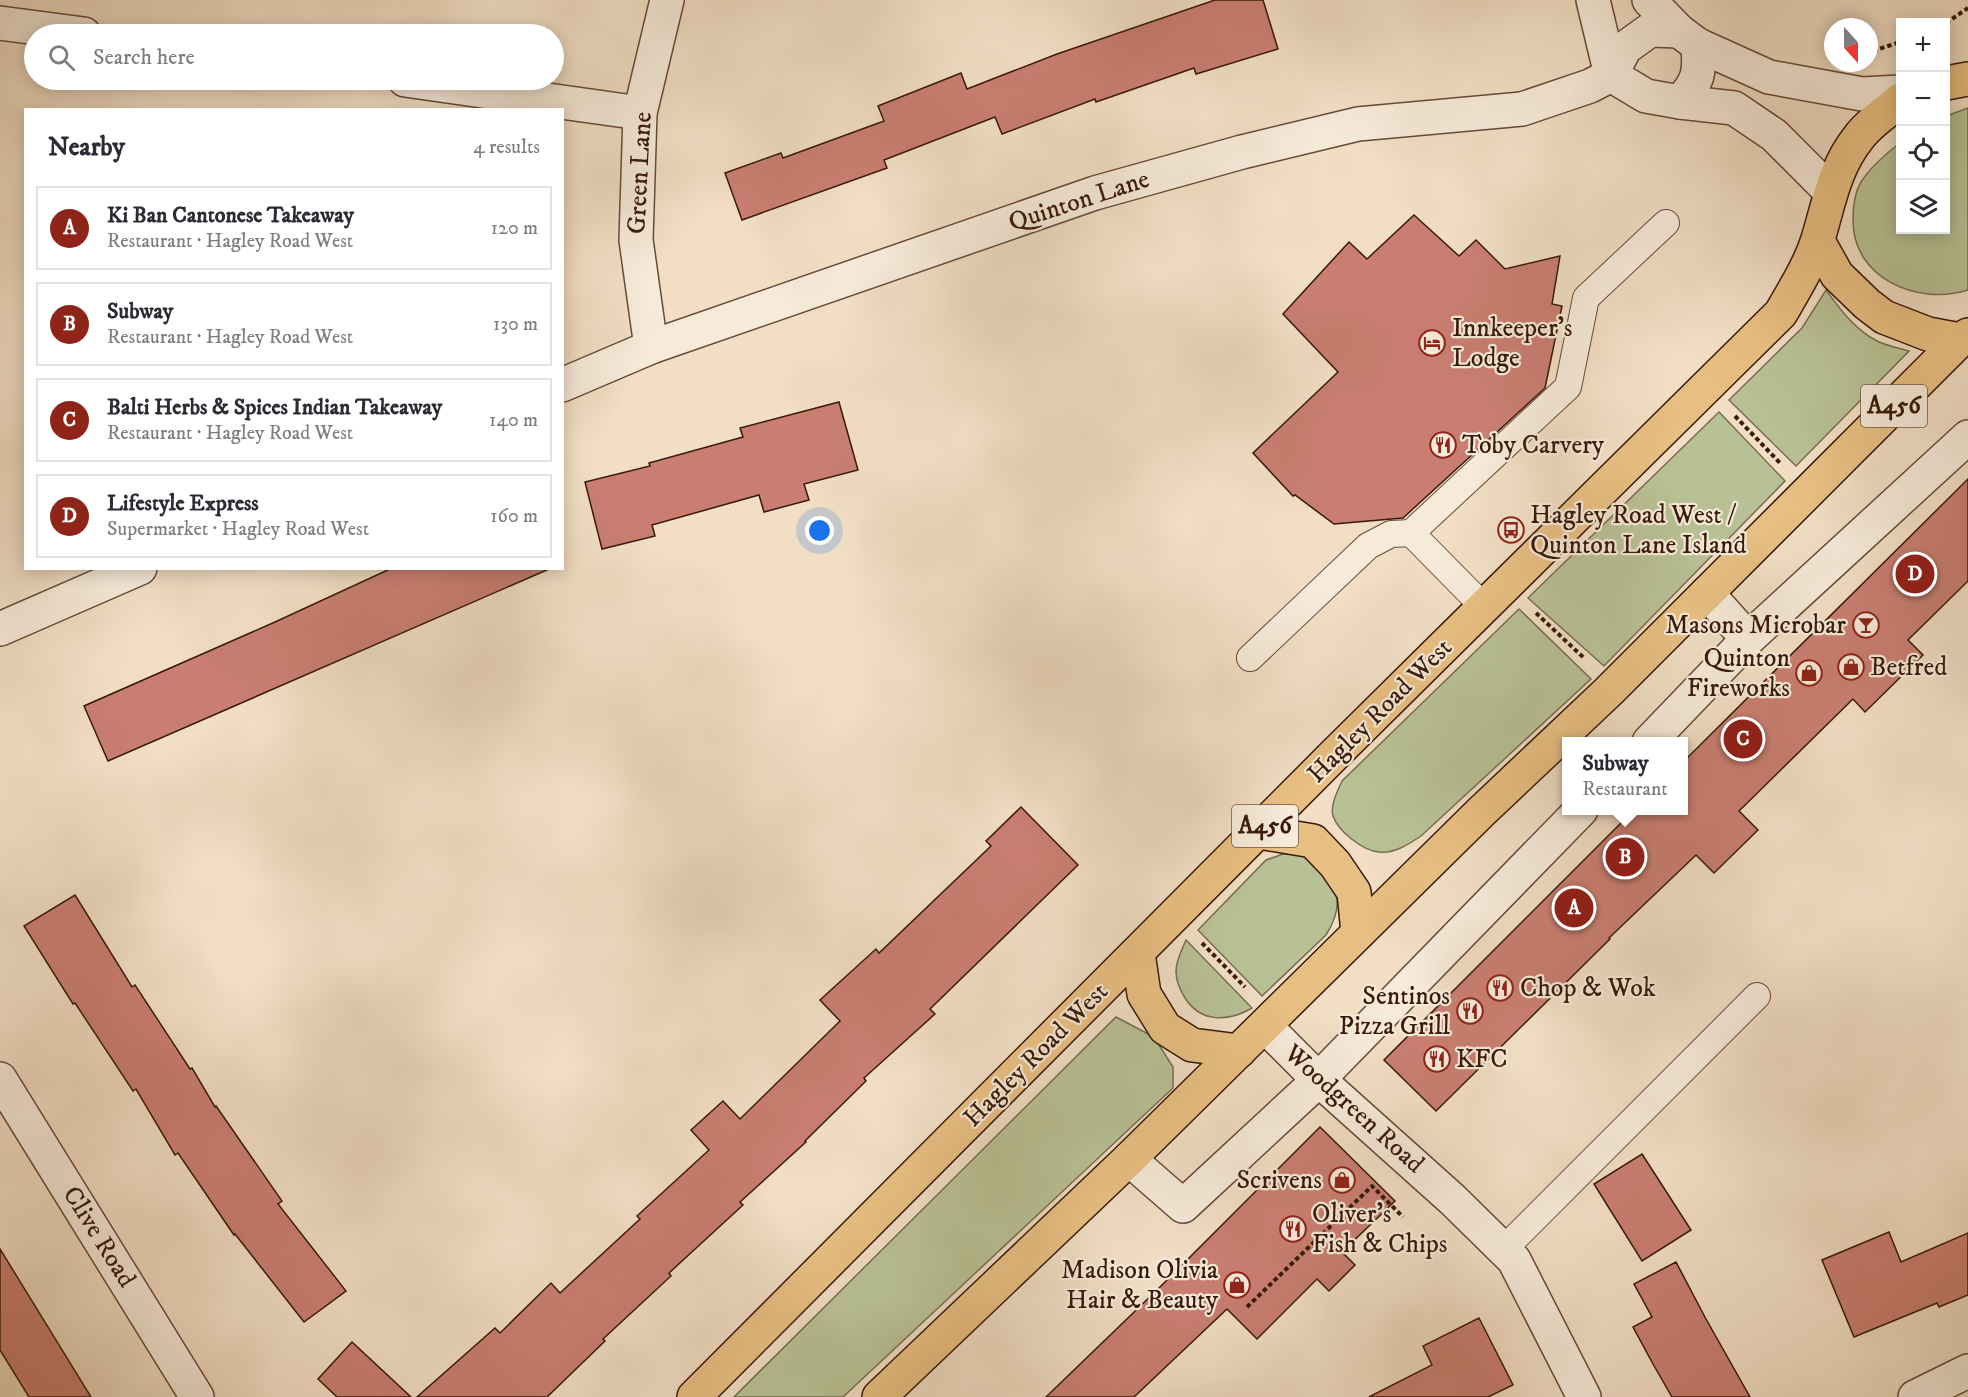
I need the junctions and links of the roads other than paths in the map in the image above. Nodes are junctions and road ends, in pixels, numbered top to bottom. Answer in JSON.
{"nodes":[{"id":1,"x":667,"y":0,"type":"edge"},
{"id":2,"x":1593,"y":0,"type":"edge"},
{"id":3,"x":1649,"y":0,"type":"edge"},
{"id":4,"x":0,"y":23,"type":"edge"},
{"id":5,"x":24,"y":26,"type":"edge"},
{"id":6,"x":1688,"y":38,"type":"junction"},
{"id":7,"x":1611,"y":75,"type":"junction"},
{"id":8,"x":1968,"y":79,"type":"edge"},
{"id":9,"x":1950,"y":82,"type":"edge"},
{"id":10,"x":478,"y":90,"type":"edge"},
{"id":11,"x":1896,"y":92,"type":"edge"},
{"id":12,"x":1680,"y":102,"type":"junction"},
{"id":13,"x":1896,"y":104,"type":"edge"},
{"id":14,"x":640,"y":112,"type":"junction"},
{"id":15,"x":1830,"y":191,"type":"junction"},
{"id":16,"x":1666,"y":223,"type":"dead end"},
{"id":17,"x":1818,"y":241,"type":"junction"},
{"id":18,"x":1964,"y":337,"type":"edge"},
{"id":19,"x":651,"y":347,"type":"junction"},
{"id":20,"x":564,"y":384,"type":"edge"},
{"id":21,"x":1968,"y":437,"type":"edge"},
{"id":22,"x":1411,"y":533,"type":"junction"},
{"id":23,"x":136,"y":570,"type":"edge"},
{"id":24,"x":1707,"y":593,"type":"junction"},
{"id":25,"x":1484,"y":608,"type":"junction"},
{"id":26,"x":0,"y":630,"type":"edge"},
{"id":27,"x":1748,"y":639,"type":"junction"},
{"id":28,"x":1250,"y":658,"type":"dead end"},
{"id":29,"x":1653,"y":737,"type":"edge"},
{"id":30,"x":1576,"y":815,"type":"edge"},
{"id":31,"x":1259,"y":832,"type":"junction"},
{"id":32,"x":1358,"y":933,"type":"junction"},
{"id":33,"x":1138,"y":953,"type":"junction"},
{"id":34,"x":1757,"y":996,"type":"dead end"},
{"id":35,"x":1264,"y":1026,"type":"junction"},
{"id":36,"x":1239,"y":1052,"type":"junction"},
{"id":37,"x":0,"y":1079,"type":"edge"},
{"id":38,"x":1318,"y":1079,"type":"junction"},
{"id":39,"x":1129,"y":1158,"type":"junction"},
{"id":40,"x":1503,"y":1250,"type":"junction"},
{"id":41,"x":1968,"y":1371,"type":"edge"},
{"id":42,"x":197,"y":1397,"type":"edge"},
{"id":43,"x":694,"y":1397,"type":"edge"},
{"id":44,"x":879,"y":1397,"type":"edge"},
{"id":45,"x":1584,"y":1397,"type":"edge"},
{"id":46,"x":1915,"y":1397,"type":"edge"}],
"edges":[{"from":1,"to":14,"type":"street","name":"Green Lane"},
{"from":2,"to":7,"type":"street"},
{"from":3,"to":6,"type":"street"},
{"from":4,"to":5,"type":"street"},
{"from":6,"to":7,"type":"street"},
{"from":6,"to":11,"type":"street"},
{"from":6,"to":12,"type":"street"},
{"from":7,"to":12,"type":"street"},
{"from":7,"to":19,"type":"street","name":"Quinton Lane"},
{"from":8,"to":9,"type":"highway"},
{"from":10,"to":14,"type":"street"},
{"from":12,"to":15,"type":"street"},
{"from":13,"to":15,"type":"highway","number":"A456"},
{"from":14,"to":19,"type":"street","name":"Green Lane"},
{"from":15,"to":17,"type":"highway","number":"A456"},
{"from":16,"to":22,"type":"lane"},
{"from":17,"to":18,"type":"highway","number":"A456"},
{"from":17,"to":25,"type":"highway","name":"Hagley Road West","number":"A456"},
{"from":18,"to":24,"type":"highway","number":"A456"},
{"from":19,"to":20,"type":"street","name":"Quinton Lane"},
{"from":21,"to":27,"type":"street"},
{"from":22,"to":25,"type":"lane"},
{"from":22,"to":28,"type":"lane"},
{"from":23,"to":26,"type":"street"},
{"from":24,"to":27,"type":"street"},
{"from":24,"to":32,"type":"highway","number":"A456"},
{"from":25,"to":31,"type":"highway","name":"Hagley Road West","number":"A456"},
{"from":27,"to":29,"type":"street"},
{"from":30,"to":38,"type":"street"},
{"from":31,"to":32,"type":"highway"},
{"from":31,"to":33,"type":"highway","name":"Hagley Road West","number":"A456"},
{"from":32,"to":35,"type":"highway","number":"A456"},
{"from":33,"to":36,"type":"highway"},
{"from":33,"to":43,"type":"highway","name":"Hagley Road West","number":"A456"},
{"from":34,"to":40,"type":"lane"},
{"from":35,"to":36,"type":"highway","number":"A456"},
{"from":35,"to":38,"type":"street","name":"Woodgreen Road"},
{"from":36,"to":39,"type":"highway","number":"A456"},
{"from":37,"to":42,"type":"street","name":"Clive Road"},
{"from":38,"to":39,"type":"street"},
{"from":38,"to":40,"type":"street","name":"Woodgreen Road"},
{"from":39,"to":44,"type":"highway","number":"A456"},
{"from":40,"to":45,"type":"street","name":"Woodgreen Road"},
{"from":41,"to":46,"type":"street"}]}
